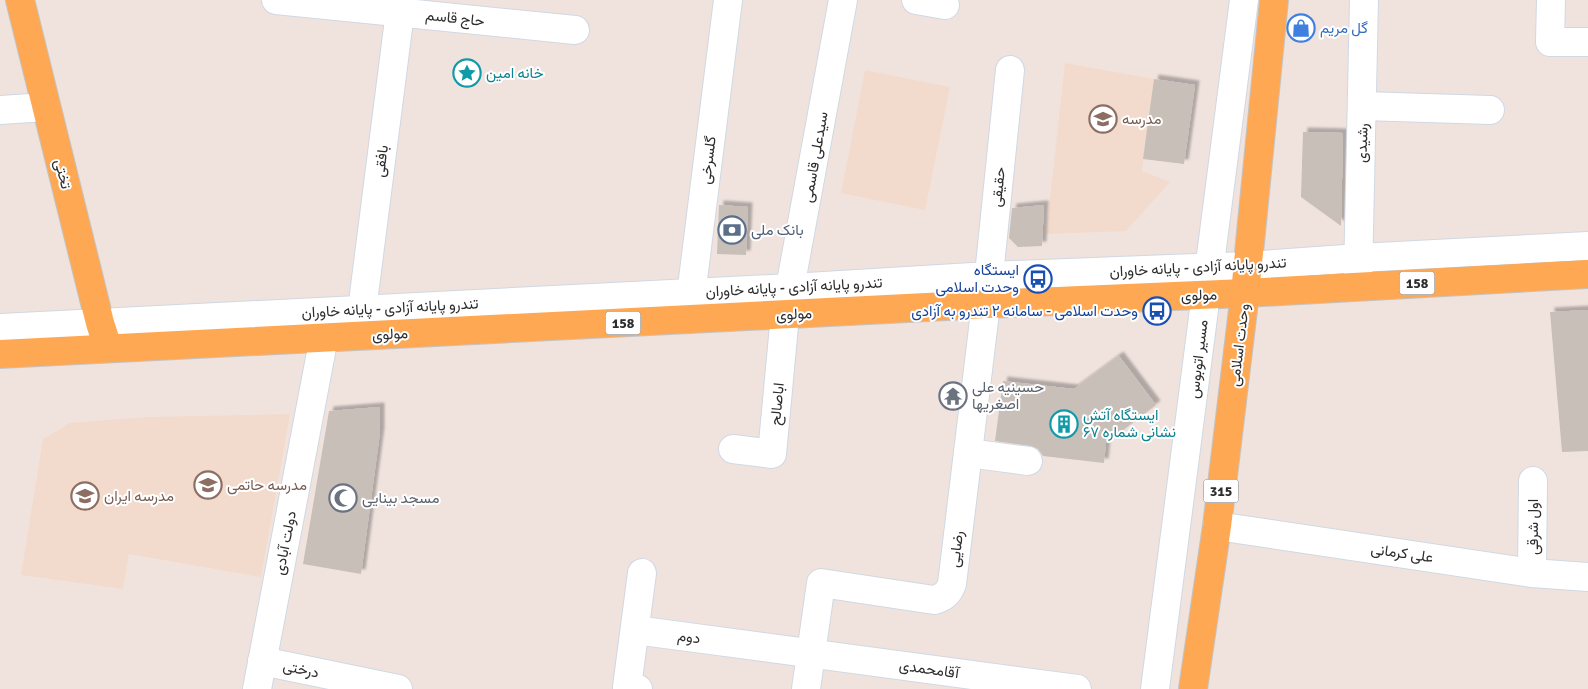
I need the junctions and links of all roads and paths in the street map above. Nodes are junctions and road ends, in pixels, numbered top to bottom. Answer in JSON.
{"nodes":[{"id":1,"x":20,"y":0,"type":"edge"},
{"id":2,"x":276,"y":0,"type":"edge"},
{"id":3,"x":728,"y":0,"type":"edge"},
{"id":4,"x":843,"y":0,"type":"edge"},
{"id":5,"x":916,"y":0,"type":"edge"},
{"id":6,"x":1244,"y":0,"type":"edge"},
{"id":7,"x":1274,"y":0,"type":"edge"},
{"id":8,"x":1364,"y":0,"type":"edge"},
{"id":9,"x":1551,"y":0,"type":"edge"},
{"id":10,"x":945,"y":5,"type":"dead end"},
{"id":11,"x":485,"y":11,"type":"edge"},
{"id":12,"x":400,"y":12,"type":"junction"},
{"id":13,"x":575,"y":30,"type":"dead end"},
{"id":14,"x":1588,"y":42,"type":"edge"},
{"id":15,"x":1010,"y":70,"type":"dead end"},
{"id":16,"x":1363,"y":106,"type":"junction"},
{"id":17,"x":46,"y":107,"type":"junction"},
{"id":18,"x":0,"y":110,"type":"edge"},
{"id":19,"x":1490,"y":110,"type":"dead end"},
{"id":20,"x":1588,"y":246,"type":"edge"},
{"id":21,"x":1359,"y":258,"type":"junction"},
{"id":22,"x":1247,"y":266,"type":"junction"},
{"id":23,"x":1209,"y":267,"type":"junction"},
{"id":24,"x":1588,"y":274,"type":"edge"},
{"id":25,"x":989,"y":276,"type":"junction"},
{"id":26,"x":1358,"y":286,"type":"junction"},
{"id":27,"x":791,"y":288,"type":"junction"},
{"id":28,"x":691,"y":293,"type":"junction"},
{"id":29,"x":1245,"y":293,"type":"junction"},
{"id":30,"x":1206,"y":295,"type":"junction"},
{"id":31,"x":986,"y":304,"type":"junction"},
{"id":32,"x":362,"y":310,"type":"junction"},
{"id":33,"x":786,"y":315,"type":"junction"},
{"id":34,"x":688,"y":320,"type":"junction"},
{"id":35,"x":0,"y":328,"type":"edge"},
{"id":36,"x":104,"y":336,"type":"junction"},
{"id":37,"x":324,"y":338,"type":"junction"},
{"id":38,"x":0,"y":354,"type":"edge"},
{"id":39,"x":732,"y":449,"type":"dead end"},
{"id":40,"x":968,"y":453,"type":"junction"},
{"id":41,"x":1028,"y":461,"type":"dead end"},
{"id":42,"x":1533,"y":481,"type":"dead end"},
{"id":43,"x":1217,"y":526,"type":"junction"},
{"id":44,"x":1532,"y":573,"type":"junction"},
{"id":45,"x":642,"y":574,"type":"dead end"},
{"id":46,"x":1588,"y":578,"type":"edge"},
{"id":47,"x":635,"y":630,"type":"junction"},
{"id":48,"x":811,"y":654,"type":"junction"},
{"id":49,"x":262,"y":661,"type":"junction"},
{"id":50,"x":257,"y":689,"type":"edge"},
{"id":51,"x":398,"y":689,"type":"edge"},
{"id":52,"x":638,"y":689,"type":"edge"},
{"id":53,"x":806,"y":689,"type":"edge"},
{"id":54,"x":1077,"y":689,"type":"edge"},
{"id":55,"x":1155,"y":689,"type":"edge"},
{"id":56,"x":1193,"y":689,"type":"edge"}],
"edges":[{"from":1,"to":17,"type":"main road","name":"تختی"},
{"from":2,"to":12,"type":"street","name":"حاج قاسم"},
{"from":3,"to":28,"type":"street","name":"گلسرخی"},
{"from":4,"to":27,"type":"street","name":"سیدعلی قاسمی"},
{"from":5,"to":10,"type":"street"},
{"from":6,"to":23,"type":"street","name":"مسیر اتوبوس"},
{"from":7,"to":22,"type":"main road","name":"وحدت اسلامی","number":"315"},
{"from":8,"to":16,"type":"street","name":"رشیدی"},
{"from":9,"to":14,"type":"street"},
{"from":11,"to":12,"type":"street","name":"حاج قاسم"},
{"from":11,"to":13,"type":"street","name":"حاج قاسم"},
{"from":12,"to":32,"type":"street","name":"بافقی"},
{"from":15,"to":25,"type":"street","name":"حقیقی"},
{"from":16,"to":19,"type":"street"},
{"from":16,"to":21,"type":"street","name":"رشیدی"},
{"from":17,"to":18,"type":"street"},
{"from":17,"to":36,"type":"main road","name":"تختی"},
{"from":20,"to":21,"type":"street","name":"تندرو پایانه آزادی - پایانه خاوران"},
{"from":21,"to":22,"type":"street","name":"تندرو پایانه آزادی - پایانه خاوران"},
{"from":21,"to":26,"type":"street","name":"رشیدی"},
{"from":22,"to":23,"type":"street","name":"تندرو پایانه آزادی - پایانه خاوران"},
{"from":22,"to":29,"type":"main road","name":"وحدت اسلامی","number":"315"},
{"from":23,"to":25,"type":"street","name":"تندرو پایانه آزادی - پایانه خاوران"},
{"from":23,"to":30,"type":"street","name":"مسیر اتوبوس"},
{"from":24,"to":26,"type":"main road","name":"مولوی","number":"158"},
{"from":25,"to":27,"type":"street","name":"تندرو پایانه آزادی - پایانه خاوران"},
{"from":25,"to":31,"type":"street","name":"حقیقی"},
{"from":26,"to":29,"type":"main road","name":"مولوی","number":"158"},
{"from":27,"to":28,"type":"street","name":"تندرو پایانه آزادی - پایانه خاوران"},
{"from":27,"to":33,"type":"street","name":"سیدعلی قاسمی"},
{"from":28,"to":32,"type":"street","name":"تندرو پایانه آزادی - پایانه خاوران"},
{"from":28,"to":34,"type":"street","name":"گلسرخی"},
{"from":29,"to":30,"type":"main road","name":"مولوی","number":"158"},
{"from":29,"to":43,"type":"main road","name":"وحدت اسلامی","number":"315"},
{"from":30,"to":31,"type":"main road","name":"مولوی","number":"158"},
{"from":30,"to":55,"type":"street","name":"مسیر اتوبوس"},
{"from":31,"to":33,"type":"main road","name":"مولوی","number":"158"},
{"from":31,"to":40,"type":"street","name":"رضایی"},
{"from":32,"to":36,"type":"street","name":"تندرو پایانه آزادی - پایانه خاوران"},
{"from":33,"to":34,"type":"main road","name":"مولوی","number":"158"},
{"from":33,"to":39,"type":"street","name":"اباصالح"},
{"from":34,"to":37,"type":"main road","name":"مولوی","number":"158"},
{"from":35,"to":36,"type":"street","name":"تندرو پایانه آزادی - پایانه خاوران"},
{"from":36,"to":37,"type":"main road","name":"مولوی","number":"158"},
{"from":36,"to":38,"type":"main road","name":"مولوی","number":"158"},
{"from":37,"to":49,"type":"street","name":"دولت آبادی"},
{"from":40,"to":41,"type":"street"},
{"from":40,"to":48,"type":"street","name":"رضایی"},
{"from":42,"to":44,"type":"street","name":"اول شرقی"},
{"from":43,"to":44,"type":"street","name":"علی کرمانی"},
{"from":43,"to":56,"type":"main road","name":"وحدت اسلامی","number":"315"},
{"from":44,"to":46,"type":"street","name":"علی کرمانی"},
{"from":45,"to":47,"type":"street"},
{"from":47,"to":48,"type":"street","name":"دوم"},
{"from":47,"to":52,"type":"street"},
{"from":48,"to":53,"type":"street"},
{"from":48,"to":54,"type":"street","name":"آقامحمدی"},
{"from":49,"to":50,"type":"street","name":"دولت آبادی"},
{"from":49,"to":51,"type":"street","name":"درختی"}]}
